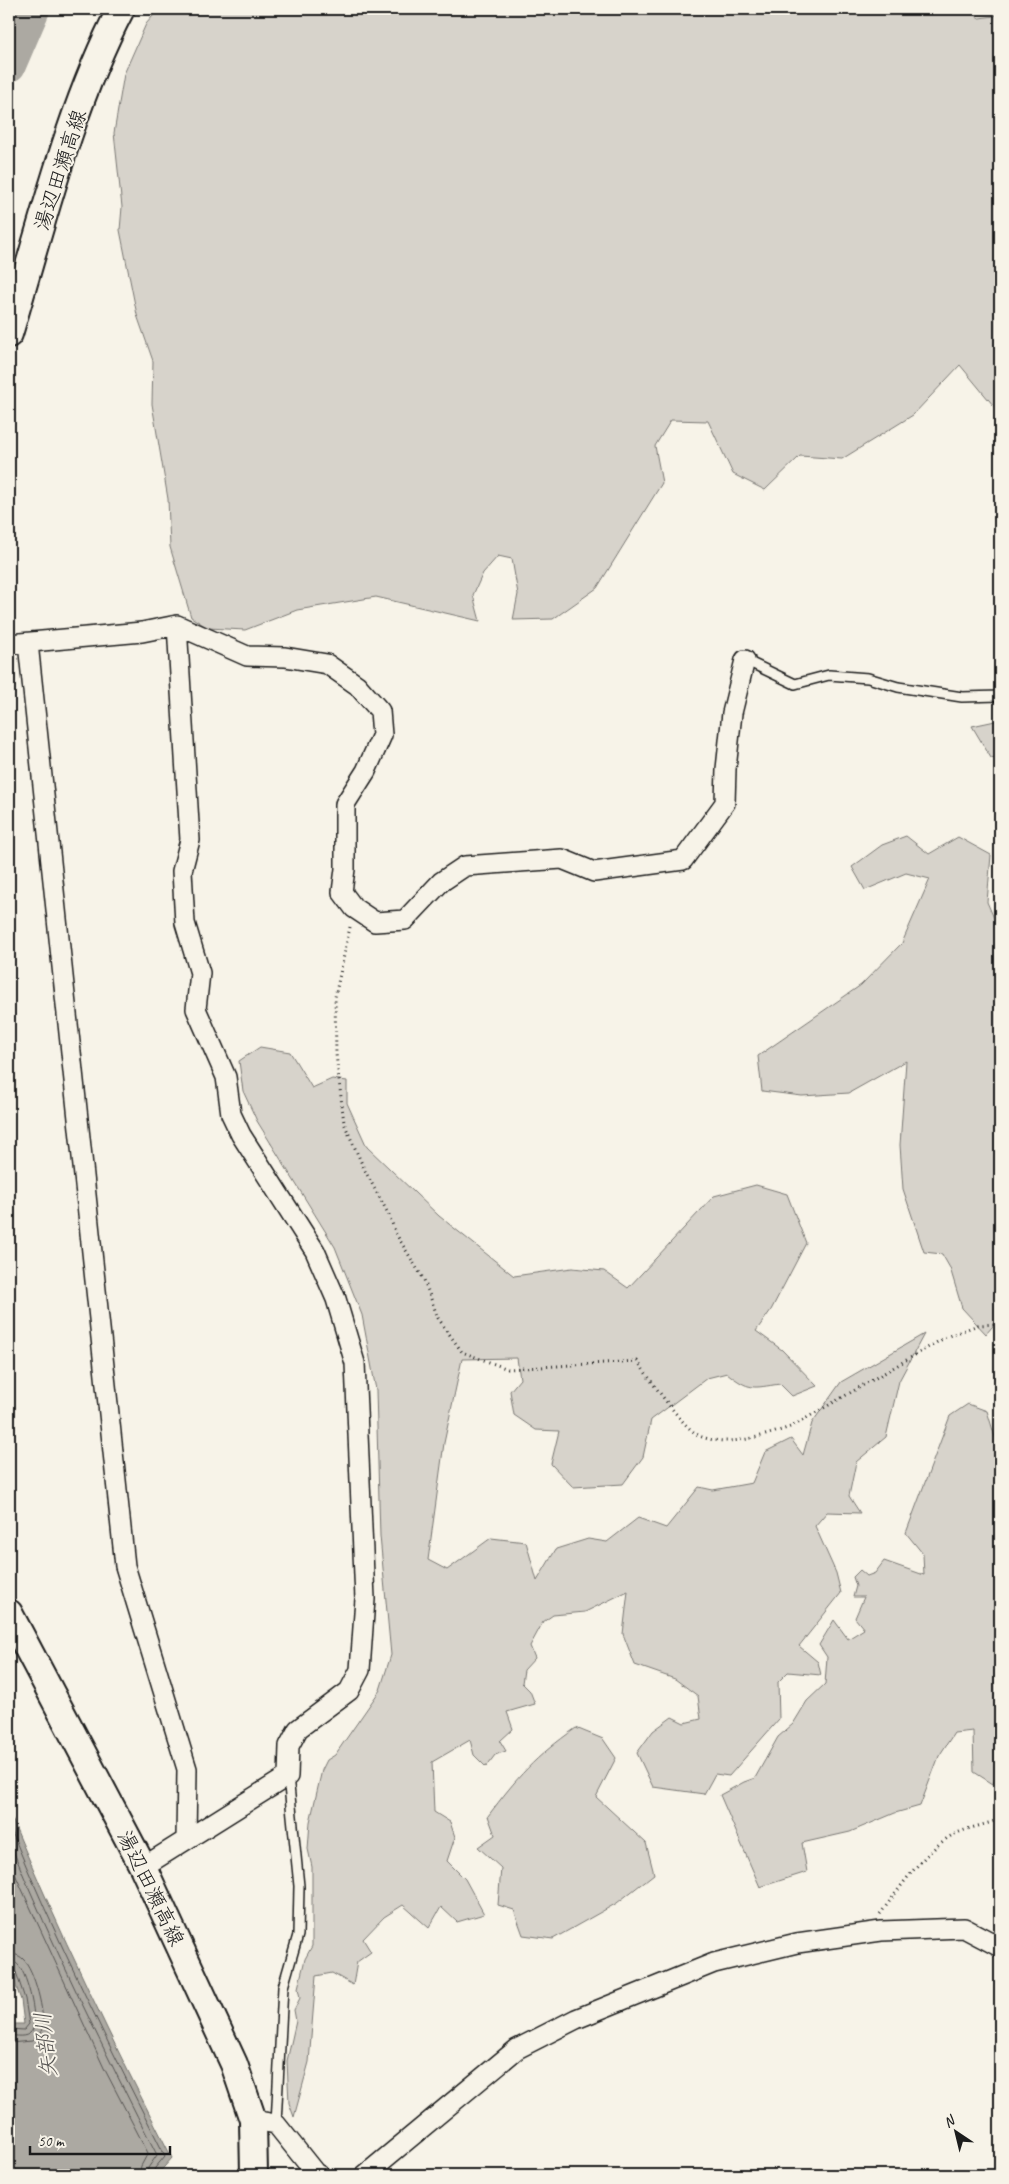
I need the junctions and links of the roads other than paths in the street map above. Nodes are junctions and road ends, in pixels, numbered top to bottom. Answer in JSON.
{"nodes":[{"id":1,"x":120,"y":9,"type":"edge"},
{"id":2,"x":9,"y":334,"type":"edge"},
{"id":3,"x":177,"y":625,"type":"junction"},
{"id":4,"x":28,"y":643,"type":"junction"},
{"id":5,"x":9,"y":644,"type":"edge"},
{"id":6,"x":745,"y":660,"type":"joint"},
{"id":7,"x":1000,"y":696,"type":"edge"},
{"id":8,"x":9,"y":1613,"type":"edge"},
{"id":9,"x":288,"y":1776,"type":"junction"},
{"id":10,"x":186,"y":1840,"type":"junction"},
{"id":11,"x":142,"y":1866,"type":"junction"},
{"id":12,"x":1000,"y":1947,"type":"edge"},
{"id":13,"x":265,"y":2122,"type":"junction"},
{"id":14,"x":254,"y":2175,"type":"edge"},
{"id":15,"x":319,"y":2175,"type":"edge"},
{"id":16,"x":365,"y":2175,"type":"edge"}],
"edges":[{"from":1,"to":2,"type":"main road","name":"湯辺田瀬高線"},
{"from":3,"to":4,"type":"street"},
{"from":3,"to":6,"type":"street"},
{"from":3,"to":9,"type":"street"},
{"from":4,"to":5,"type":"street"},
{"from":4,"to":10,"type":"street"},
{"from":6,"to":7,"type":"lane"},
{"from":8,"to":11,"type":"main road","name":"湯辺田瀬高線"},
{"from":9,"to":10,"type":"street"},
{"from":9,"to":13,"type":"lane"},
{"from":10,"to":11,"type":"street"},
{"from":11,"to":13,"type":"main road","name":"湯辺田瀬高線"},
{"from":12,"to":16,"type":"street"},
{"from":13,"to":14,"type":"main road","name":"湯辺田瀬高線"},
{"from":13,"to":15,"type":"street"}]}
